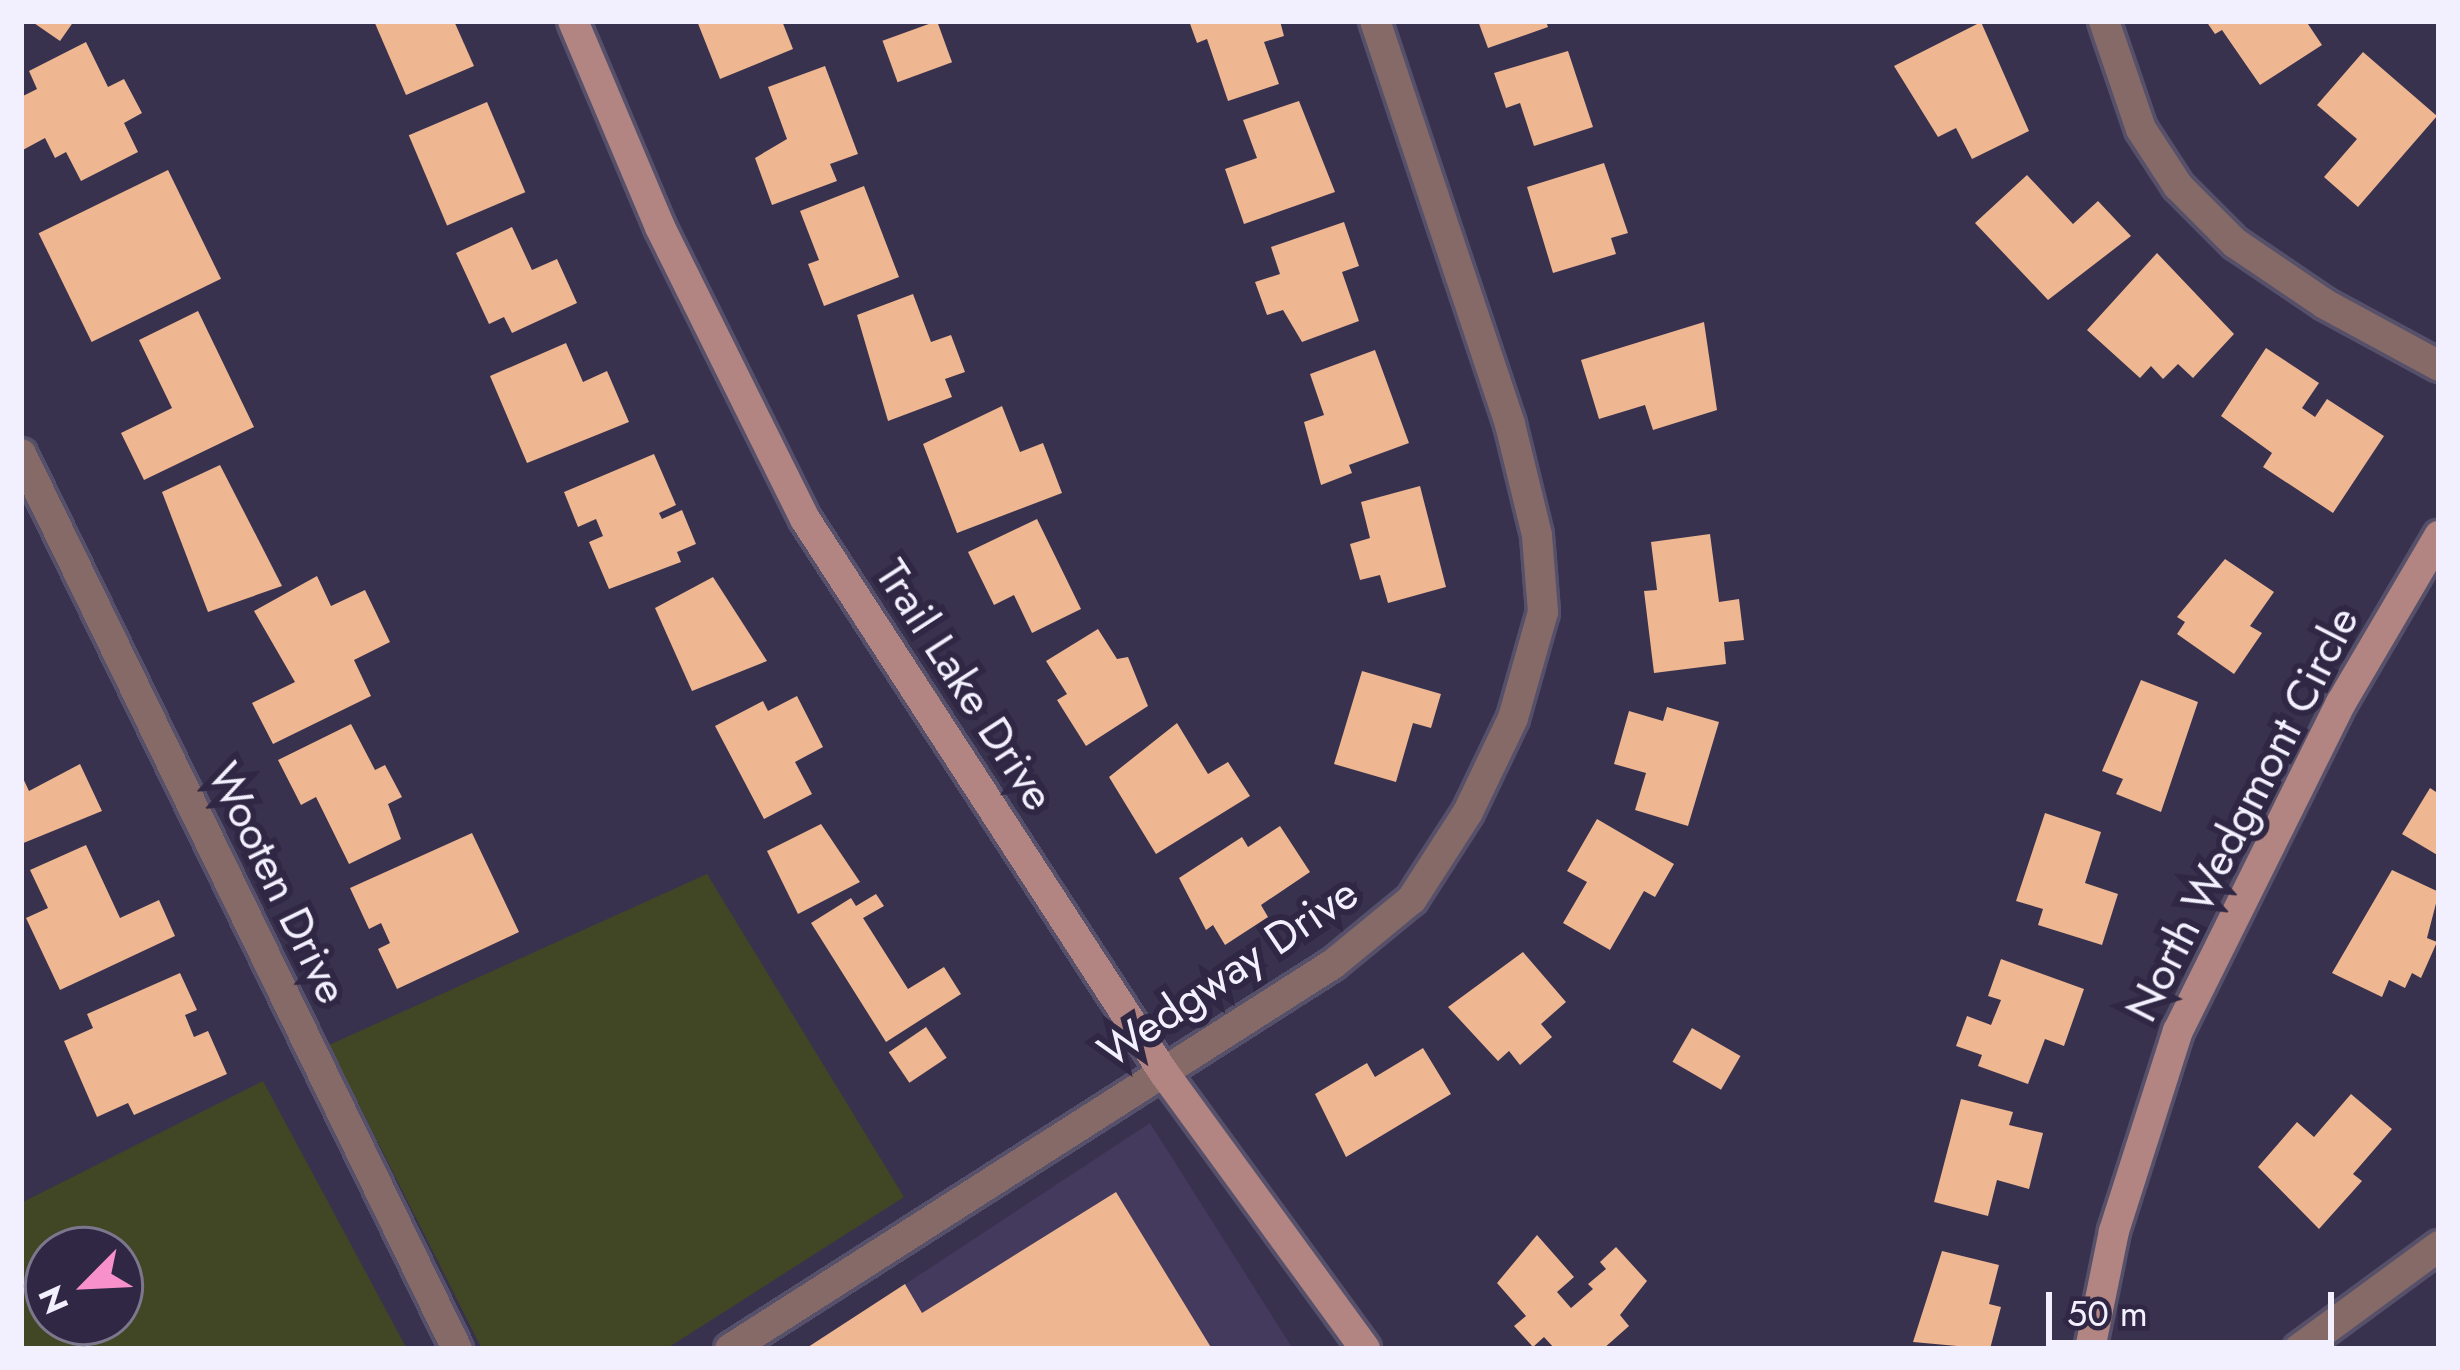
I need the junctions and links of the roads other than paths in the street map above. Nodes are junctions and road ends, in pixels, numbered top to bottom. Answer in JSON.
{"nodes":[{"id":1,"x":573,"y":21,"type":"edge"},
{"id":2,"x":1375,"y":21,"type":"edge"},
{"id":3,"x":2104,"y":21,"type":"edge"},
{"id":4,"x":2439,"y":367,"type":"edge"},
{"id":5,"x":21,"y":454,"type":"edge"},
{"id":6,"x":2439,"y":536,"type":"edge"},
{"id":7,"x":1164,"y":1072,"type":"junction"},
{"id":8,"x":2439,"y":1246,"type":"edge"},
{"id":9,"x":458,"y":1349,"type":"edge"},
{"id":10,"x":730,"y":1349,"type":"edge"},
{"id":11,"x":1365,"y":1349,"type":"edge"},
{"id":12,"x":2090,"y":1349,"type":"edge"},
{"id":13,"x":2299,"y":1349,"type":"edge"}],
"edges":[{"from":1,"to":7,"type":"street","name":"Trail Lake Drive"},
{"from":2,"to":7,"type":"street","name":"Wedgway Drive"},
{"from":3,"to":4,"type":"street"},
{"from":5,"to":9,"type":"street","name":"Wooten Drive"},
{"from":6,"to":12,"type":"street","name":"North Wedgmont Circle"},
{"from":7,"to":10,"type":"street","name":"Wedgway Drive"},
{"from":7,"to":11,"type":"street","name":"Trail Lake Drive"},
{"from":8,"to":13,"type":"street"}]}
